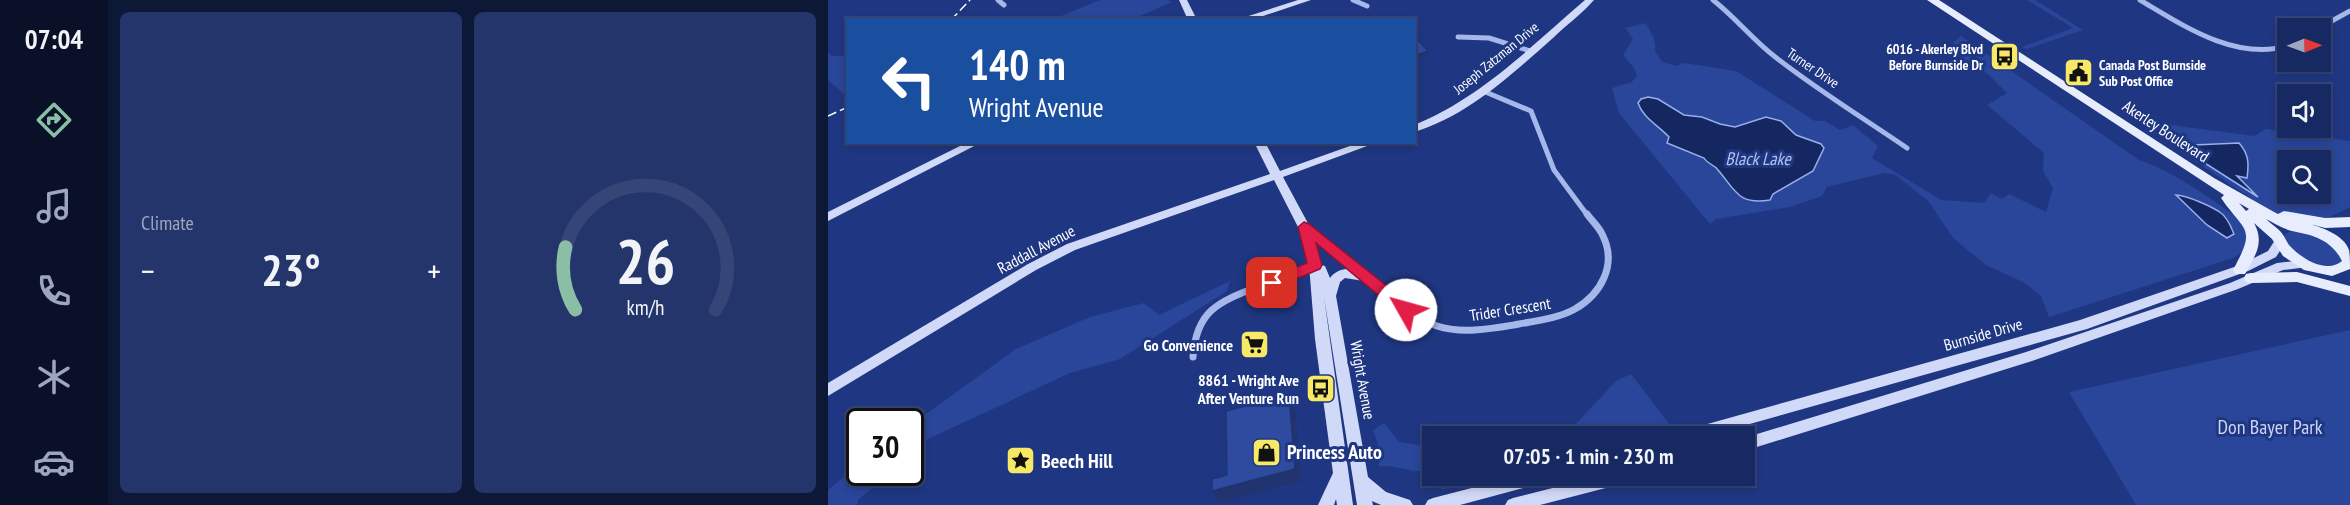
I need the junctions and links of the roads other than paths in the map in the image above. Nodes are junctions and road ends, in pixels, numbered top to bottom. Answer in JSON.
{"nodes":[{"id":1,"x":998,"y":0,"type":"edge"},
{"id":2,"x":1183,"y":0,"type":"edge"},
{"id":3,"x":1307,"y":0,"type":"edge"},
{"id":4,"x":1353,"y":0,"type":"edge"},
{"id":5,"x":1590,"y":0,"type":"edge"},
{"id":6,"x":1713,"y":0,"type":"edge"},
{"id":7,"x":1922,"y":0,"type":"edge"},
{"id":8,"x":1932,"y":0,"type":"edge"},
{"id":9,"x":2140,"y":0,"type":"edge"},
{"id":10,"x":1004,"y":5,"type":"dead end"},
{"id":11,"x":1367,"y":6,"type":"dead end"},
{"id":12,"x":2350,"y":11,"type":"edge"},
{"id":13,"x":1193,"y":18,"type":"edge"},
{"id":14,"x":1247,"y":18,"type":"edge"},
{"id":15,"x":2331,"y":21,"type":"edge"},
{"id":16,"x":1458,"y":37,"type":"dead end"},
{"id":17,"x":2277,"y":50,"type":"edge"},
{"id":18,"x":1530,"y":51,"type":"junction"},
{"id":19,"x":1483,"y":91,"type":"junction"},
{"id":20,"x":1416,"y":128,"type":"edge"},
{"id":21,"x":973,"y":144,"type":"edge"},
{"id":22,"x":1260,"y":144,"type":"edge"},
{"id":23,"x":1367,"y":144,"type":"edge"},
{"id":24,"x":1907,"y":148,"type":"dead end"},
{"id":25,"x":1276,"y":174,"type":"junction"},
{"id":26,"x":2230,"y":196,"type":"junction"},
{"id":27,"x":828,"y":217,"type":"edge"},
{"id":28,"x":2350,"y":224,"type":"edge"},
{"id":29,"x":1304,"y":227,"type":"junction"},
{"id":30,"x":2295,"y":227,"type":"junction"},
{"id":31,"x":2316,"y":231,"type":"junction"},
{"id":32,"x":2278,"y":240,"type":"junction"},
{"id":33,"x":2349,"y":258,"type":"edge"},
{"id":34,"x":1315,"y":265,"type":"junction"},
{"id":35,"x":2311,"y":266,"type":"junction"},
{"id":36,"x":2245,"y":274,"type":"junction"},
{"id":37,"x":1364,"y":276,"type":"junction"},
{"id":38,"x":2350,"y":283,"type":"edge"},
{"id":39,"x":2350,"y":291,"type":"edge"},
{"id":40,"x":1330,"y":298,"type":"junction"},
{"id":41,"x":1322,"y":339,"type":"junction"},
{"id":42,"x":1339,"y":348,"type":"junction"},
{"id":43,"x":1193,"y":357,"type":"dead end"},
{"id":44,"x":828,"y":390,"type":"edge"},
{"id":45,"x":1722,"y":426,"type":"edge"},
{"id":46,"x":1755,"y":442,"type":"edge"},
{"id":47,"x":1341,"y":473,"type":"junction"},
{"id":48,"x":1361,"y":479,"type":"junction"},
{"id":49,"x":1504,"y":486,"type":"edge"},
{"id":50,"x":1586,"y":486,"type":"edge"},
{"id":51,"x":1326,"y":505,"type":"edge"},
{"id":52,"x":1346,"y":505,"type":"edge"},
{"id":53,"x":1365,"y":505,"type":"edge"},
{"id":54,"x":1405,"y":505,"type":"edge"},
{"id":55,"x":1433,"y":505,"type":"edge"},
{"id":56,"x":1513,"y":505,"type":"edge"}],
"edges":[{"from":1,"to":10,"type":"street"},
{"from":2,"to":13,"type":"main road"},
{"from":3,"to":14,"type":"main road"},
{"from":4,"to":11,"type":"street"},
{"from":5,"to":18,"type":"main road","name":"Joseph Zatzman Drive"},
{"from":6,"to":24,"type":"street","name":"Turner Drive"},
{"from":7,"to":26,"type":"main road","name":"Akerley Boulevard"},
{"from":8,"to":26,"type":"main road","name":"Akerley Boulevard"},
{"from":9,"to":17,"type":"street"},
{"from":12,"to":15,"type":"street"},
{"from":16,"to":18,"type":"street"},
{"from":18,"to":19,"type":"main road","name":"Joseph Zatzman Drive"},
{"from":19,"to":20,"type":"main road","name":"Joseph Zatzman Drive"},
{"from":19,"to":37,"type":"street","name":"Trider Crescent"},
{"from":21,"to":27,"type":"main road"},
{"from":22,"to":25,"type":"main road","name":"Wright Avenue"},
{"from":23,"to":25,"type":"main road"},
{"from":25,"to":29,"type":"main road","name":"Wright Avenue"},
{"from":25,"to":44,"type":"main road","name":"Raddall Avenue"},
{"from":26,"to":28,"type":"main road"},
{"from":26,"to":30,"type":"main road","name":"Akerley Boulevard"},
{"from":26,"to":32,"type":"main road","name":"Akerley Boulevard"},
{"from":26,"to":36,"type":"main road"},
{"from":28,"to":31,"type":"main road"},
{"from":29,"to":34,"type":"main road","name":"Wright Avenue"},
{"from":29,"to":37,"type":"street","name":"Trider Crescent"},
{"from":30,"to":31,"type":"main road","name":"Akerley Boulevard"},
{"from":30,"to":32,"type":"main road"},
{"from":31,"to":33,"type":"main road"},
{"from":32,"to":35,"type":"main road","name":"Akerley Boulevard"},
{"from":32,"to":36,"type":"main road","name":"Burnside Drive"},
{"from":33,"to":35,"type":"main road"},
{"from":34,"to":40,"type":"main road","name":"Wright Avenue"},
{"from":34,"to":41,"type":"main road","name":"Wright Avenue"},
{"from":34,"to":43,"type":"street"},
{"from":35,"to":36,"type":"main road","name":"Burnside Drive"},
{"from":35,"to":38,"type":"main road"},
{"from":36,"to":39,"type":"main road"},
{"from":36,"to":45,"type":"main road","name":"Burnside Drive"},
{"from":36,"to":46,"type":"main road","name":"Burnside Drive"},
{"from":37,"to":40,"type":"main road"},
{"from":40,"to":42,"type":"main road","name":"Wright Avenue"},
{"from":41,"to":42,"type":"main road"},
{"from":41,"to":47,"type":"main road","name":"Wright Avenue"},
{"from":42,"to":48,"type":"main road","name":"Wright Avenue"},
{"from":47,"to":51,"type":"main road"},
{"from":47,"to":52,"type":"main road","name":"Wright Avenue"},
{"from":48,"to":53,"type":"main road","name":"Wright Avenue"},
{"from":48,"to":54,"type":"main road"},
{"from":49,"to":55,"type":"main road"},
{"from":50,"to":56,"type":"main road"}]}
